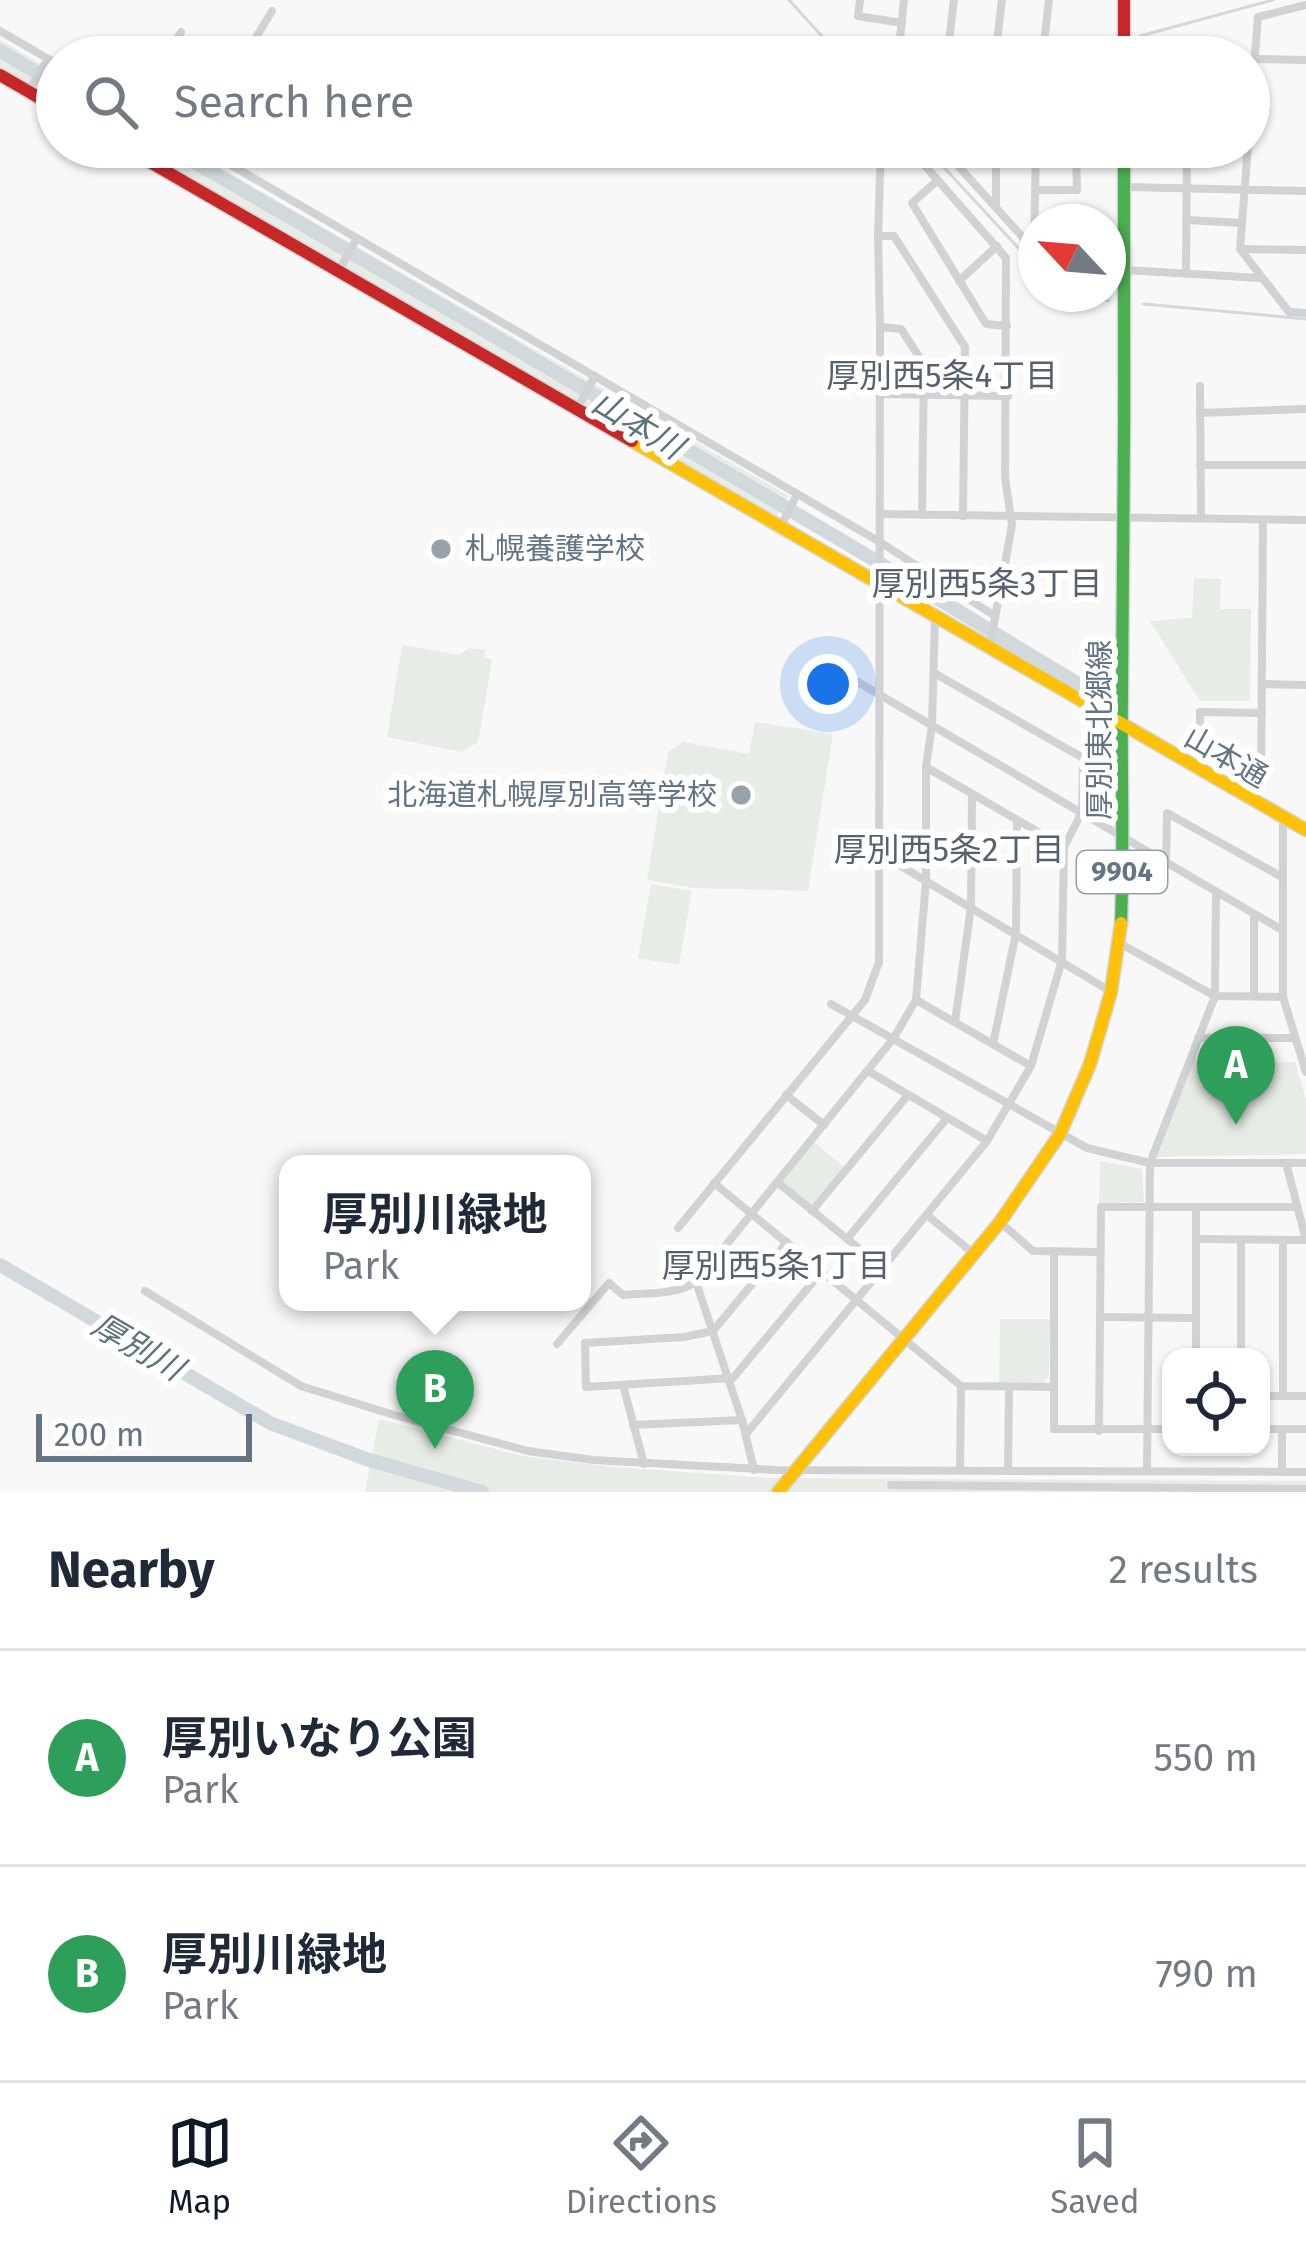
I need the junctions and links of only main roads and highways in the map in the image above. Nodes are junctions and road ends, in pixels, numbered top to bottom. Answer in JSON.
{"nodes":[{"id":1,"x":1124,"y":0,"type":"edge"},
{"id":2,"x":1124,"y":36,"type":"edge"},
{"id":3,"x":0,"y":75,"type":"edge"},
{"id":4,"x":36,"y":89,"type":"edge"},
{"id":5,"x":174,"y":168,"type":"edge"},
{"id":6,"x":1124,"y":168,"type":"edge"},
{"id":7,"x":1122,"y":725,"type":"junction"},
{"id":8,"x":1306,"y":830,"type":"edge"},
{"id":9,"x":778,"y":1491,"type":"edge"}],
"edges":[{"from":1,"to":2,"type":"main road"},
{"from":3,"to":4,"type":"main road"},
{"from":5,"to":7,"type":"main road","name":"山本通"},
{"from":6,"to":7,"type":"main road","name":"厚別東北郷線","number":"9904"},
{"from":7,"to":8,"type":"main road","name":"山本通"},
{"from":7,"to":9,"type":"main road","name":"厚別東北郷線","number":"9904"}]}
